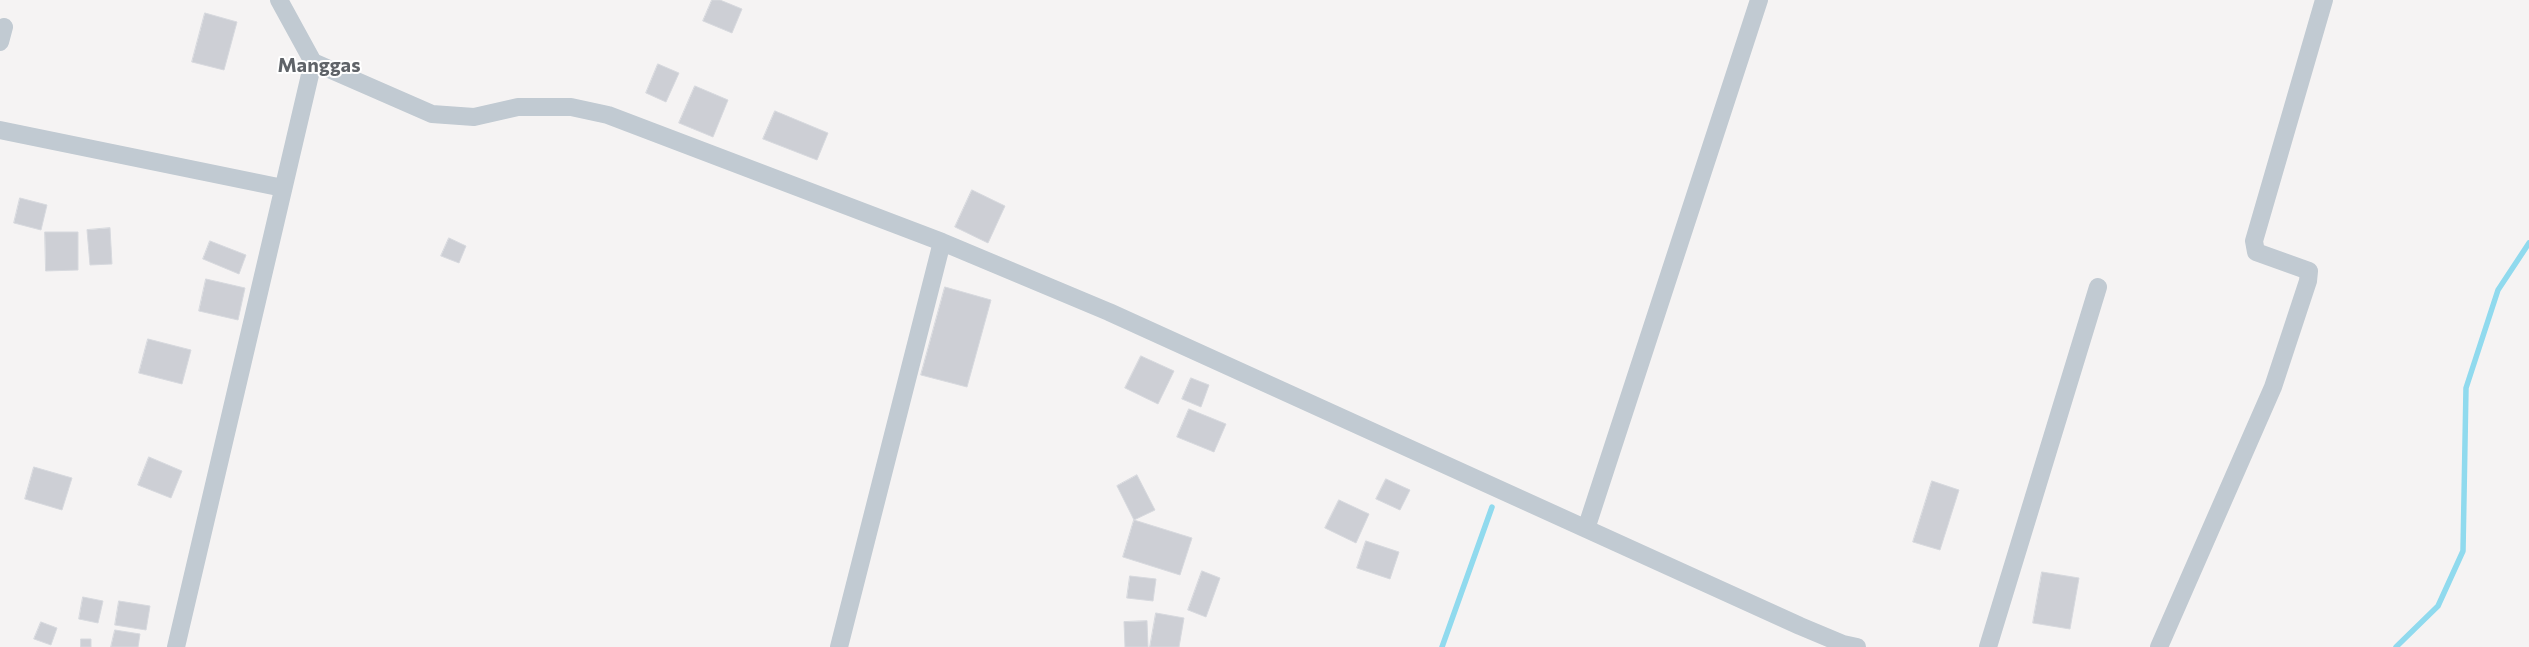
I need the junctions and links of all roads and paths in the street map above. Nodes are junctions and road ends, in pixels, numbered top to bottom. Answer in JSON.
{"nodes":[{"id":1,"x":279,"y":0,"type":"edge"},
{"id":2,"x":1759,"y":0,"type":"edge"},
{"id":3,"x":2324,"y":0,"type":"edge"},
{"id":4,"x":313,"y":62,"type":"junction"},
{"id":5,"x":0,"y":130,"type":"edge"},
{"id":6,"x":283,"y":188,"type":"junction"},
{"id":7,"x":942,"y":242,"type":"junction"},
{"id":8,"x":2098,"y":287,"type":"dead end"},
{"id":9,"x":1586,"y":529,"type":"junction"},
{"id":10,"x":176,"y":647,"type":"edge"},
{"id":11,"x":839,"y":647,"type":"edge"},
{"id":12,"x":1857,"y":647,"type":"edge"},
{"id":13,"x":1988,"y":647,"type":"edge"},
{"id":14,"x":2160,"y":647,"type":"edge"}],
"edges":[{"from":1,"to":4,"type":"street"},
{"from":2,"to":9,"type":"street"},
{"from":3,"to":14,"type":"street"},
{"from":4,"to":6,"type":"street"},
{"from":4,"to":7,"type":"street"},
{"from":5,"to":6,"type":"street"},
{"from":6,"to":10,"type":"street"},
{"from":7,"to":9,"type":"street"},
{"from":7,"to":11,"type":"street"},
{"from":8,"to":13,"type":"street"},
{"from":9,"to":12,"type":"street"}]}
